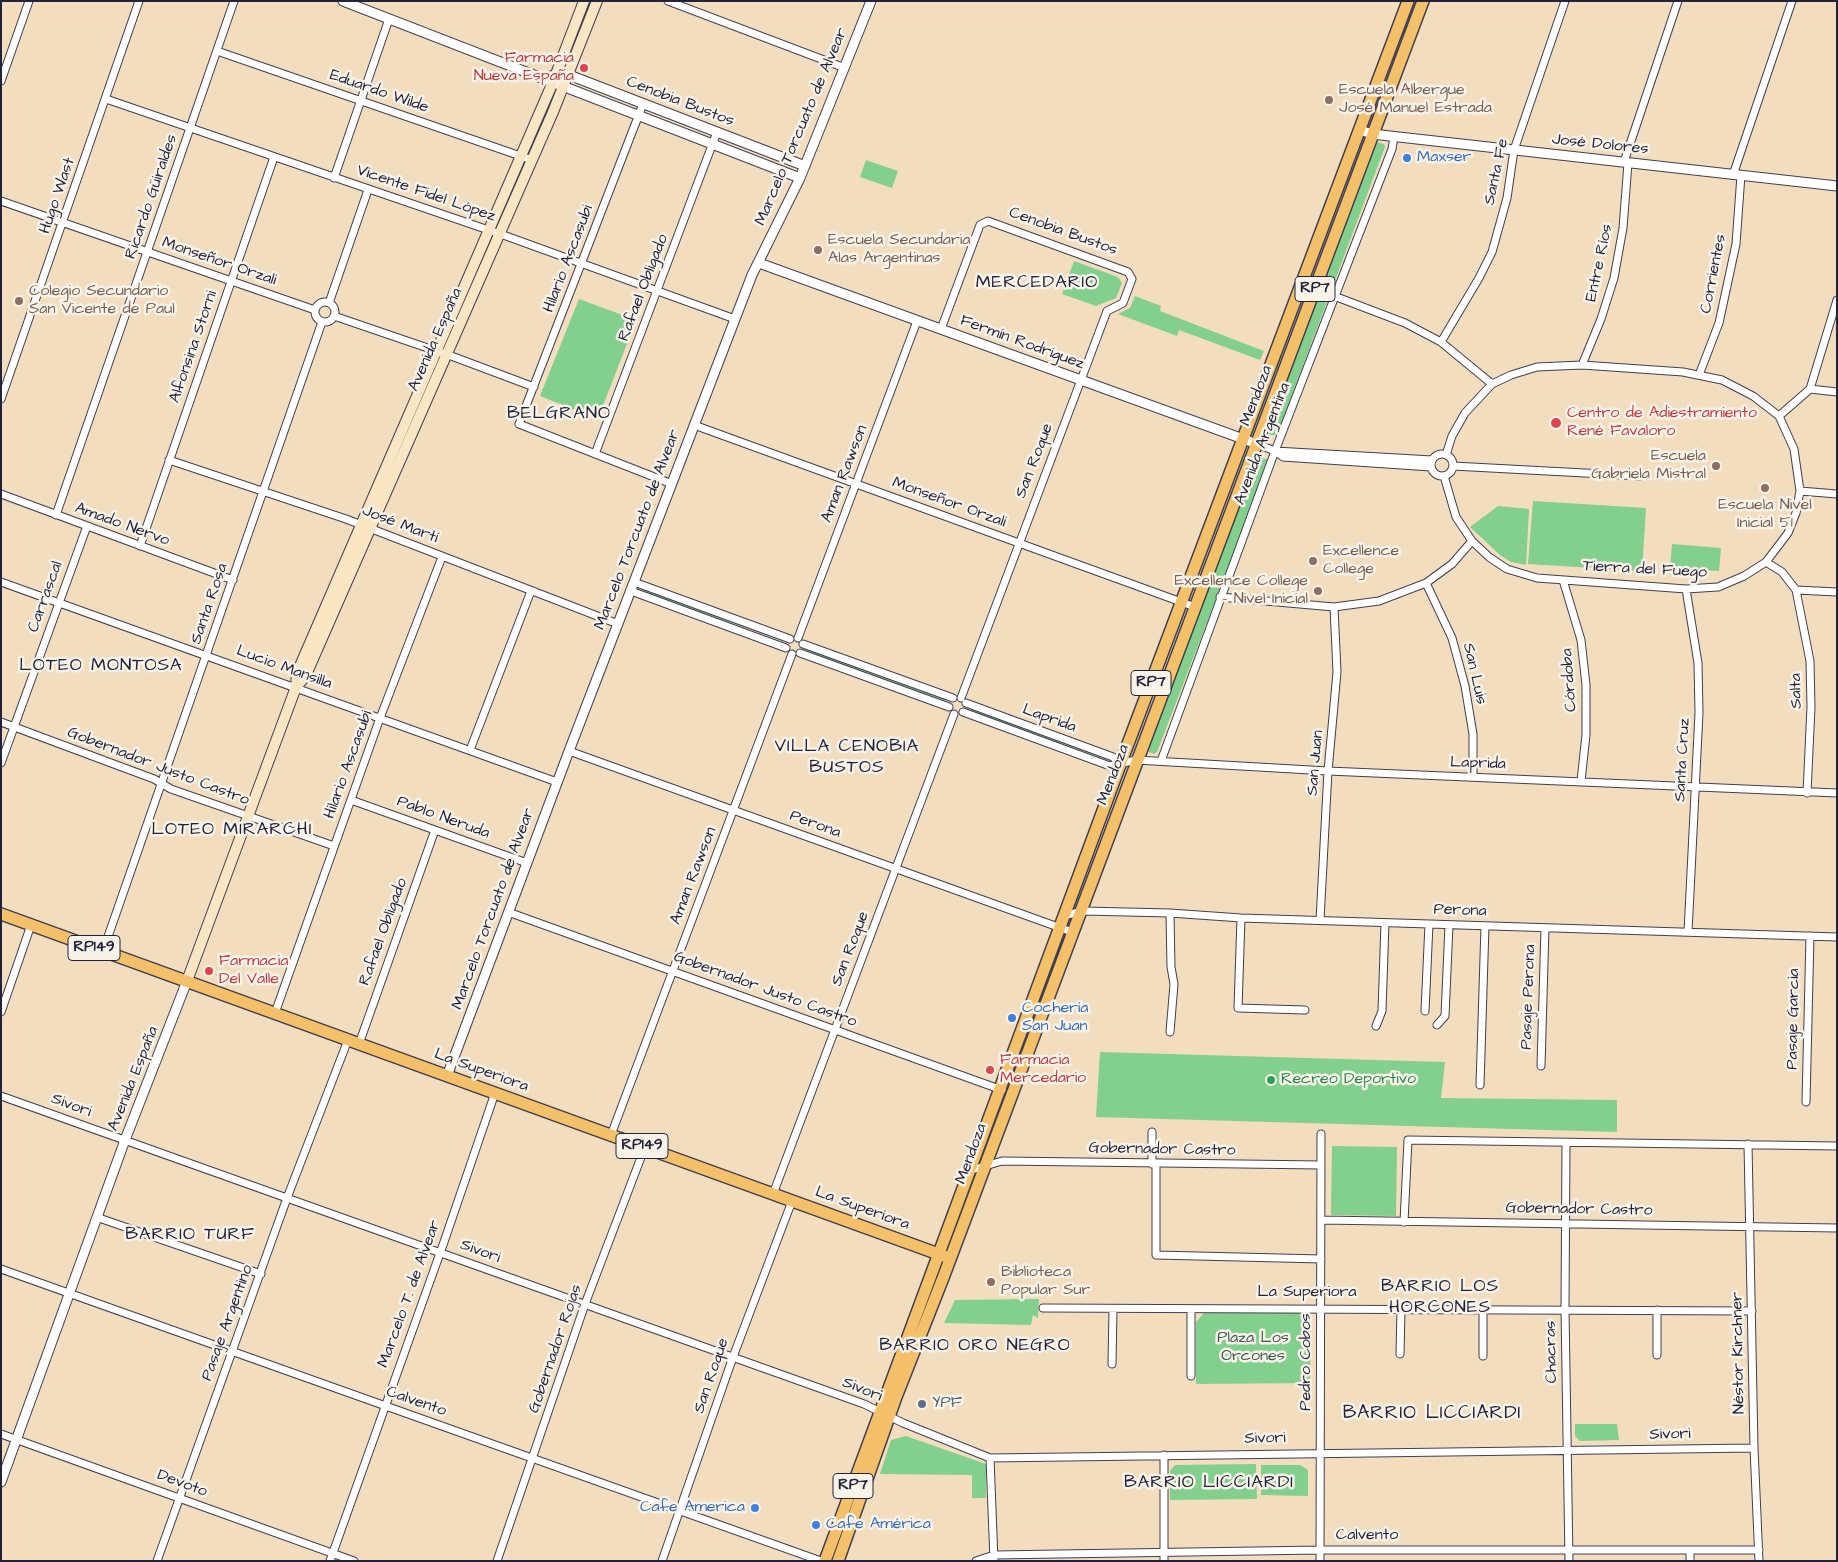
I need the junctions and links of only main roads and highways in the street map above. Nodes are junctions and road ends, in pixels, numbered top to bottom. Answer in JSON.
{"nodes":[{"id":1,"x":584,"y":1,"type":"edge"},
{"id":2,"x":596,"y":1,"type":"edge"},
{"id":3,"x":1408,"y":1,"type":"edge"},
{"id":4,"x":1423,"y":1,"type":"edge"},
{"id":5,"x":365,"y":527,"type":"junction"},
{"id":6,"x":1,"y":914,"type":"edge"},
{"id":7,"x":187,"y":981,"type":"junction"},
{"id":8,"x":937,"y":1254,"type":"junction"},
{"id":9,"x":950,"y":1258,"type":"junction"},
{"id":10,"x":884,"y":1414,"type":"junction"},
{"id":11,"x":825,"y":1561,"type":"edge"},
{"id":12,"x":838,"y":1561,"type":"edge"}],
"edges":[{"from":1,"to":5,"type":"main road","name":"Avenida España"},
{"from":2,"to":5,"type":"main road","name":"Avenida España"},
{"from":3,"to":8,"type":"main road","name":"Mendoza","number":"RP7"},
{"from":4,"to":9,"type":"main road","name":"Mendoza","number":"RP7"},
{"from":5,"to":7,"type":"main road","name":"Avenida España"},
{"from":6,"to":7,"type":"main road","name":"La Superiora","number":"RP149"},
{"from":7,"to":8,"type":"main road","name":"La Superiora","number":"RP149"},
{"from":8,"to":9,"type":"main road","name":"La Superiora","number":"RP149"},
{"from":8,"to":10,"type":"main road","name":"Mendoza","number":"RP7"},
{"from":9,"to":10,"type":"main road","name":"Mendoza","number":"RP7"},
{"from":10,"to":11,"type":"main road","name":"Mendoza","number":"RP7"},
{"from":10,"to":12,"type":"main road","name":"Mendoza","number":"RP7"}]}
